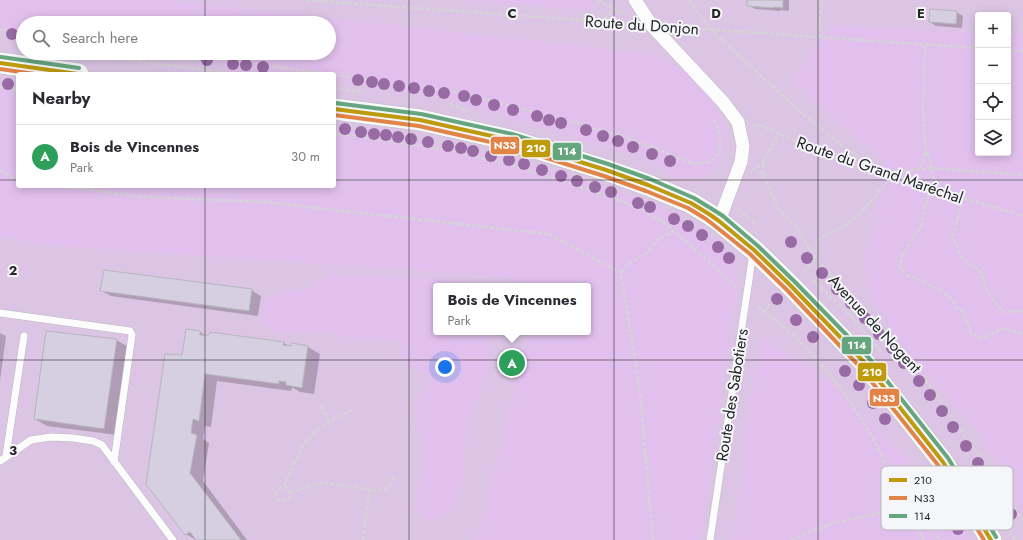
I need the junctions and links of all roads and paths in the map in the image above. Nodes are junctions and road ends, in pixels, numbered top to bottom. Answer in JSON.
{"nodes":[{"id":1,"x":306,"y":0,"type":"edge"},
{"id":2,"x":635,"y":0,"type":"edge"},
{"id":3,"x":689,"y":0,"type":"edge"},
{"id":4,"x":821,"y":0,"type":"edge"},
{"id":5,"x":615,"y":9,"type":"dead end"},
{"id":6,"x":599,"y":22,"type":"junction"},
{"id":7,"x":652,"y":26,"type":"junction"},
{"id":8,"x":0,"y":30,"type":"edge"},
{"id":9,"x":711,"y":30,"type":"junction"},
{"id":10,"x":16,"y":32,"type":"edge"},
{"id":11,"x":820,"y":38,"type":"junction"},
{"id":12,"x":925,"y":45,"type":"junction"},
{"id":13,"x":975,"y":48,"type":"edge"},
{"id":14,"x":1011,"y":50,"type":"edge"},
{"id":15,"x":1023,"y":51,"type":"edge"},
{"id":16,"x":130,"y":60,"type":"edge"},
{"id":17,"x":227,"y":60,"type":"edge"},
{"id":18,"x":0,"y":63,"type":"edge"},
{"id":19,"x":64,"y":72,"type":"edge"},
{"id":20,"x":219,"y":72,"type":"edge"},
{"id":21,"x":314,"y":72,"type":"edge"},
{"id":22,"x":336,"y":75,"type":"edge"},
{"id":23,"x":0,"y":87,"type":"edge"},
{"id":24,"x":16,"y":89,"type":"edge"},
{"id":25,"x":336,"y":109,"type":"edge"},
{"id":26,"x":712,"y":111,"type":"dead end"},
{"id":27,"x":738,"y":122,"type":"junction"},
{"id":28,"x":336,"y":133,"type":"edge"},
{"id":29,"x":778,"y":134,"type":"junction"},
{"id":30,"x":926,"y":152,"type":"junction"},
{"id":31,"x":764,"y":161,"type":"junction"},
{"id":32,"x":920,"y":168,"type":"junction"},
{"id":33,"x":932,"y":168,"type":"junction"},
{"id":34,"x":0,"y":170,"type":"edge"},
{"id":35,"x":883,"y":173,"type":"junction"},
{"id":36,"x":763,"y":174,"type":"junction"},
{"id":37,"x":1023,"y":175,"type":"edge"},
{"id":38,"x":892,"y":176,"type":"junction"},
{"id":39,"x":16,"y":180,"type":"edge"},
{"id":40,"x":75,"y":188,"type":"edge"},
{"id":41,"x":930,"y":188,"type":"junction"},
{"id":42,"x":934,"y":189,"type":"junction"},
{"id":43,"x":963,"y":198,"type":"junction"},
{"id":44,"x":1023,"y":216,"type":"edge"},
{"id":45,"x":719,"y":221,"type":"junction"},
{"id":46,"x":674,"y":231,"type":"junction"},
{"id":47,"x":754,"y":250,"type":"junction"},
{"id":48,"x":815,"y":259,"type":"junction"},
{"id":49,"x":621,"y":273,"type":"junction"},
{"id":50,"x":791,"y":286,"type":"junction"},
{"id":51,"x":747,"y":298,"type":"junction"},
{"id":52,"x":763,"y":311,"type":"junction"},
{"id":53,"x":1023,"y":311,"type":"edge"},
{"id":54,"x":0,"y":313,"type":"edge"},
{"id":55,"x":1023,"y":335,"type":"edge"},
{"id":56,"x":24,"y":336,"type":"dead end"},
{"id":57,"x":321,"y":406,"type":"dead end"},
{"id":58,"x":351,"y":410,"type":"dead end"},
{"id":59,"x":329,"y":422,"type":"junction"},
{"id":60,"x":6,"y":456,"type":"junction"},
{"id":61,"x":0,"y":460,"type":"edge"},
{"id":62,"x":114,"y":462,"type":"junction"},
{"id":63,"x":886,"y":466,"type":"edge"},
{"id":64,"x":945,"y":466,"type":"edge"},
{"id":65,"x":986,"y":466,"type":"edge"},
{"id":66,"x":394,"y":476,"type":"dead end"},
{"id":67,"x":284,"y":487,"type":"junction"},
{"id":68,"x":370,"y":489,"type":"junction"},
{"id":69,"x":290,"y":493,"type":"junction"},
{"id":70,"x":1013,"y":506,"type":"edge"},
{"id":71,"x":881,"y":513,"type":"edge"},
{"id":72,"x":1023,"y":521,"type":"edge"},
{"id":73,"x":918,"y":530,"type":"edge"},
{"id":74,"x":930,"y":530,"type":"edge"},
{"id":75,"x":985,"y":530,"type":"edge"},
{"id":76,"x":173,"y":540,"type":"edge"},
{"id":77,"x":363,"y":540,"type":"edge"},
{"id":78,"x":653,"y":540,"type":"edge"},
{"id":79,"x":710,"y":540,"type":"edge"},
{"id":80,"x":791,"y":540,"type":"edge"},
{"id":81,"x":923,"y":540,"type":"edge"},
{"id":82,"x":942,"y":540,"type":"edge"},
{"id":83,"x":991,"y":540,"type":"edge"}],
"edges":[{"from":1,"to":6,"type":"path","name":"Route du Donjon"},
{"from":2,"to":7,"type":"street"},
{"from":3,"to":9,"type":"path"},
{"from":4,"to":11,"type":"path"},
{"from":5,"to":6,"type":"path"},
{"from":6,"to":7,"type":"path","name":"Route du Donjon"},
{"from":7,"to":9,"type":"path","name":"Route du Donjon"},
{"from":7,"to":27,"type":"street"},
{"from":8,"to":10,"type":"path"},
{"from":9,"to":11,"type":"path","name":"Route du Donjon"},
{"from":9,"to":35,"type":"path"},
{"from":11,"to":12,"type":"path","name":"Route du Donjon"},
{"from":12,"to":13,"type":"path","name":"Route du Donjon"},
{"from":12,"to":30,"type":"path"},
{"from":14,"to":15,"type":"path"},
{"from":16,"to":20,"type":"path"},
{"from":17,"to":21,"type":"path"},
{"from":18,"to":19,"type":"main road"},
{"from":22,"to":26,"type":"path"},
{"from":23,"to":24,"type":"path"},
{"from":25,"to":45,"type":"main road"},
{"from":27,"to":29,"type":"path","name":"Route du Grand Maréchal"},
{"from":27,"to":45,"type":"street"},
{"from":28,"to":46,"type":"path"},
{"from":29,"to":31,"type":"path"},
{"from":29,"to":35,"type":"path","name":"Route du Grand Maréchal"},
{"from":30,"to":32,"type":"path"},
{"from":30,"to":33,"type":"path"},
{"from":31,"to":36,"type":"path"},
{"from":31,"to":36,"type":"path"},
{"from":32,"to":33,"type":"path"},
{"from":32,"to":35,"type":"path"},
{"from":33,"to":37,"type":"path"},
{"from":33,"to":42,"type":"path"},
{"from":34,"to":39,"type":"path"},
{"from":35,"to":38,"type":"path","name":"Route du Grand Maréchal"},
{"from":36,"to":48,"type":"path","name":"Avenue de Nogent"},
{"from":38,"to":41,"type":"path","name":"Route du Grand Maréchal"},
{"from":38,"to":48,"type":"path"},
{"from":40,"to":49,"type":"path"},
{"from":41,"to":42,"type":"path","name":"Route du Grand Maréchal"},
{"from":41,"to":55,"type":"path"},
{"from":42,"to":43,"type":"path","name":"Route du Grand Maréchal"},
{"from":43,"to":44,"type":"path","name":"Route du Grand Maréchal"},
{"from":43,"to":53,"type":"path"},
{"from":45,"to":47,"type":"main road"},
{"from":46,"to":49,"type":"path"},
{"from":46,"to":51,"type":"path"},
{"from":47,"to":50,"type":"main road"},
{"from":47,"to":51,"type":"lane","name":"Route des Sabotiers"},
{"from":48,"to":50,"type":"path"},
{"from":48,"to":65,"type":"path","name":"Avenue de Nogent"},
{"from":49,"to":78,"type":"path"},
{"from":50,"to":52,"type":"path"},
{"from":50,"to":64,"type":"main road"},
{"from":51,"to":52,"type":"path"},
{"from":51,"to":79,"type":"lane","name":"Route des Sabotiers"},
{"from":52,"to":63,"type":"path"},
{"from":54,"to":62,"type":"lane"},
{"from":56,"to":60,"type":"lane"},
{"from":57,"to":59,"type":"path"},
{"from":58,"to":59,"type":"path"},
{"from":59,"to":67,"type":"path"},
{"from":60,"to":61,"type":"lane"},
{"from":60,"to":62,"type":"lane"},
{"from":62,"to":76,"type":"lane"},
{"from":66,"to":68,"type":"path"},
{"from":67,"to":69,"type":"path"},
{"from":67,"to":69,"type":"path"},
{"from":68,"to":69,"type":"path"},
{"from":68,"to":77,"type":"path"},
{"from":70,"to":72,"type":"path","name":"Avenue de Nogent"},
{"from":71,"to":80,"type":"path"},
{"from":73,"to":81,"type":"path"},
{"from":74,"to":82,"type":"path"},
{"from":75,"to":83,"type":"main road"}]}
